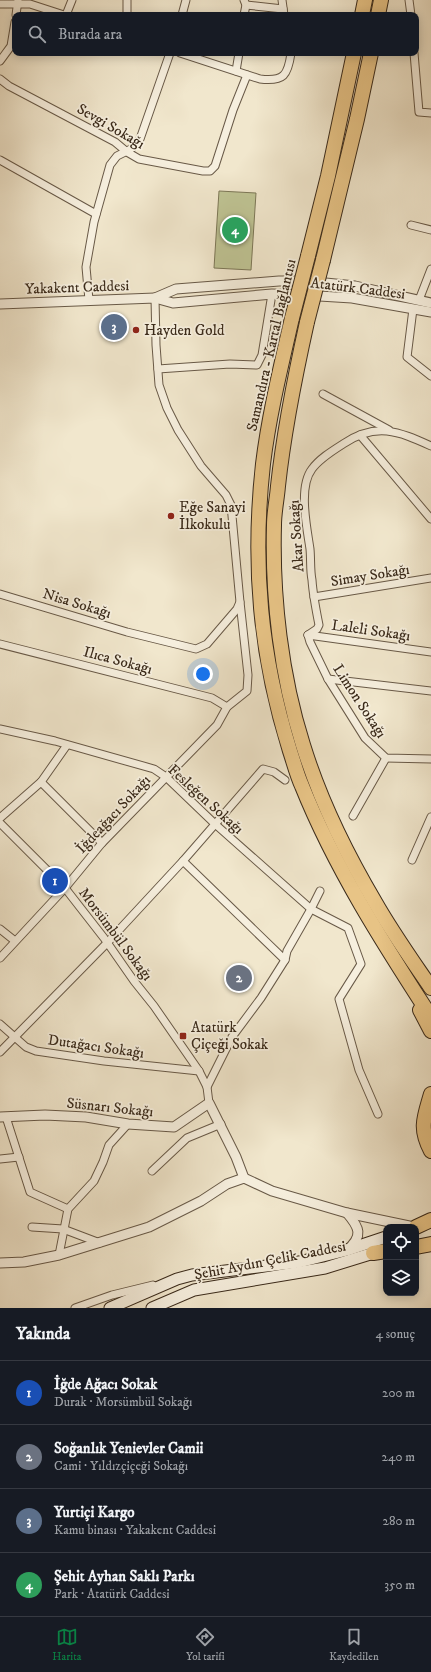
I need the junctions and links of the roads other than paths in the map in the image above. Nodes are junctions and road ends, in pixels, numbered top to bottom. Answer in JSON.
{"nodes":[{"id":1,"x":72,"y":0,"type":"edge"},
{"id":2,"x":127,"y":0,"type":"edge"},
{"id":3,"x":186,"y":0,"type":"edge"},
{"id":4,"x":282,"y":0,"type":"edge"},
{"id":5,"x":365,"y":0,"type":"edge"},
{"id":6,"x":381,"y":0,"type":"edge"},
{"id":7,"x":409,"y":0,"type":"edge"},
{"id":8,"x":18,"y":2,"type":"edge"},
{"id":9,"x":245,"y":3,"type":"edge"},
{"id":10,"x":0,"y":4,"type":"edge"},
{"id":11,"x":16,"y":12,"type":"edge"},
{"id":12,"x":55,"y":12,"type":"edge"},
{"id":13,"x":66,"y":12,"type":"edge"},
{"id":14,"x":127,"y":12,"type":"edge"},
{"id":15,"x":183,"y":12,"type":"edge"},
{"id":16,"x":284,"y":12,"type":"edge"},
{"id":17,"x":363,"y":12,"type":"edge"},
{"id":18,"x":379,"y":12,"type":"edge"},
{"id":19,"x":411,"y":12,"type":"edge"},
{"id":20,"x":12,"y":40,"type":"edge"},
{"id":21,"x":169,"y":56,"type":"edge"},
{"id":22,"x":189,"y":56,"type":"edge"},
{"id":23,"x":239,"y":56,"type":"edge"},
{"id":24,"x":290,"y":56,"type":"edge"},
{"id":25,"x":353,"y":56,"type":"edge"},
{"id":26,"x":370,"y":56,"type":"edge"},
{"id":27,"x":414,"y":56,"type":"edge"},
{"id":28,"x":0,"y":62,"type":"edge"},
{"id":29,"x":236,"y":72,"type":"junction"},
{"id":30,"x":247,"y":75,"type":"junction"},
{"id":31,"x":0,"y":79,"type":"edge"},
{"id":32,"x":431,"y":113,"type":"edge"},
{"id":33,"x":127,"y":152,"type":"junction"},
{"id":34,"x":0,"y":160,"type":"edge"},
{"id":35,"x":96,"y":214,"type":"junction"},
{"id":36,"x":411,"y":225,"type":"dead end"},
{"id":37,"x":431,"y":230,"type":"edge"},
{"id":38,"x":431,"y":269,"type":"edge"},
{"id":39,"x":272,"y":294,"type":"junction"},
{"id":40,"x":155,"y":298,"type":"junction"},
{"id":41,"x":89,"y":300,"type":"junction"},
{"id":42,"x":419,"y":300,"type":"junction"},
{"id":43,"x":431,"y":303,"type":"edge"},
{"id":44,"x":0,"y":304,"type":"edge"},
{"id":45,"x":413,"y":309,"type":"junction"},
{"id":46,"x":431,"y":312,"type":"edge"},
{"id":47,"x":158,"y":368,"type":"junction"},
{"id":48,"x":431,"y":376,"type":"edge"},
{"id":49,"x":323,"y":394,"type":"dead end"},
{"id":50,"x":389,"y":430,"type":"junction"},
{"id":51,"x":360,"y":435,"type":"junction"},
{"id":52,"x":431,"y":446,"type":"edge"},
{"id":53,"x":431,"y":519,"type":"edge"},
{"id":54,"x":431,"y":578,"type":"edge"},
{"id":55,"x":0,"y":594,"type":"edge"},
{"id":56,"x":314,"y":597,"type":"junction"},
{"id":57,"x":240,"y":602,"type":"junction"},
{"id":58,"x":308,"y":635,"type":"junction"},
{"id":59,"x":0,"y":644,"type":"edge"},
{"id":60,"x":431,"y":652,"type":"edge"},
{"id":61,"x":328,"y":679,"type":"junction"},
{"id":62,"x":431,"y":691,"type":"edge"},
{"id":63,"x":227,"y":707,"type":"junction"},
{"id":64,"x":0,"y":728,"type":"edge"},
{"id":65,"x":67,"y":744,"type":"junction"},
{"id":66,"x":386,"y":758,"type":"junction"},
{"id":67,"x":431,"y":759,"type":"edge"},
{"id":68,"x":166,"y":777,"type":"junction"},
{"id":69,"x":285,"y":780,"type":"dead end"},
{"id":70,"x":41,"y":782,"type":"junction"},
{"id":71,"x":353,"y":816,"type":"dead end"},
{"id":72,"x":0,"y":818,"type":"edge"},
{"id":73,"x":431,"y":818,"type":"edge"},
{"id":74,"x":0,"y":823,"type":"edge"},
{"id":75,"x":215,"y":824,"type":"junction"},
{"id":76,"x":102,"y":843,"type":"junction"},
{"id":77,"x":412,"y":860,"type":"dead end"},
{"id":78,"x":183,"y":861,"type":"junction"},
{"id":79,"x":65,"y":888,"type":"junction"},
{"id":80,"x":320,"y":891,"type":"dead end"},
{"id":81,"x":311,"y":909,"type":"junction"},
{"id":82,"x":0,"y":929,"type":"edge"},
{"id":83,"x":15,"y":942,"type":"junction"},
{"id":84,"x":107,"y":943,"type":"junction"},
{"id":85,"x":391,"y":955,"type":"junction"},
{"id":86,"x":0,"y":958,"type":"edge"},
{"id":87,"x":285,"y":960,"type":"junction"},
{"id":88,"x":431,"y":988,"type":"edge"},
{"id":89,"x":431,"y":1017,"type":"edge"},
{"id":90,"x":0,"y":1024,"type":"edge"},
{"id":91,"x":431,"y":1031,"type":"edge"},
{"id":92,"x":15,"y":1037,"type":"junction"},
{"id":93,"x":0,"y":1052,"type":"edge"},
{"id":94,"x":199,"y":1071,"type":"junction"},
{"id":95,"x":207,"y":1087,"type":"junction"},
{"id":96,"x":431,"y":1094,"type":"edge"},
{"id":97,"x":209,"y":1103,"type":"junction"},
{"id":98,"x":378,"y":1114,"type":"dead end"},
{"id":99,"x":3,"y":1117,"type":"edge"},
{"id":100,"x":128,"y":1124,"type":"junction"},
{"id":101,"x":221,"y":1124,"type":"junction"},
{"id":102,"x":431,"y":1151,"type":"edge"},
{"id":103,"x":19,"y":1157,"type":"junction"},
{"id":104,"x":0,"y":1159,"type":"edge"},
{"id":105,"x":152,"y":1171,"type":"dead end"},
{"id":106,"x":244,"y":1178,"type":"junction"},
{"id":107,"x":68,"y":1209,"type":"junction"},
{"id":108,"x":347,"y":1213,"type":"junction"},
{"id":109,"x":431,"y":1222,"type":"edge"},
{"id":110,"x":401,"y":1224,"type":"edge"},
{"id":111,"x":419,"y":1226,"type":"edge"},
{"id":112,"x":32,"y":1227,"type":"dead end"},
{"id":113,"x":63,"y":1229,"type":"junction"},
{"id":114,"x":383,"y":1238,"type":"edge"},
{"id":115,"x":431,"y":1238,"type":"edge"},
{"id":116,"x":419,"y":1241,"type":"edge"},
{"id":117,"x":100,"y":1243,"type":"junction"},
{"id":118,"x":431,"y":1244,"type":"edge"},
{"id":119,"x":419,"y":1246,"type":"edge"},
{"id":120,"x":347,"y":1250,"type":"junction"},
{"id":121,"x":382,"y":1251,"type":"edge"},
{"id":122,"x":59,"y":1255,"type":"junction"},
{"id":123,"x":0,"y":1264,"type":"edge"},
{"id":124,"x":177,"y":1279,"type":"junction"},
{"id":125,"x":75,"y":1308,"type":"edge"},
{"id":126,"x":110,"y":1308,"type":"edge"},
{"id":127,"x":152,"y":1308,"type":"edge"}],
"edges":[{"from":1,"to":13,"type":"street"},
{"from":2,"to":14,"type":"street"},
{"from":3,"to":15,"type":"street"},
{"from":4,"to":16,"type":"street"},
{"from":5,"to":17,"type":"highway"},
{"from":6,"to":18,"type":"highway"},
{"from":7,"to":19,"type":"street"},
{"from":8,"to":10,"type":"street"},
{"from":8,"to":11,"type":"street"},
{"from":8,"to":12,"type":"street"},
{"from":9,"to":16,"type":"street"},
{"from":20,"to":28,"type":"street"},
{"from":21,"to":33,"type":"street"},
{"from":22,"to":29,"type":"street"},
{"from":23,"to":29,"type":"street"},
{"from":24,"to":30,"type":"street"},
{"from":25,"to":85,"type":"highway","name":"Samandıra - Kartal Bağlantısı","bridge":true},
{"from":26,"to":88,"type":"highway","name":"Samandıra - Kartal Bağlantısı","bridge":true},
{"from":27,"to":32,"type":"street"},
{"from":29,"to":30,"type":"street"},
{"from":30,"to":33,"type":"street","name":"Sevgi Sokağı"},
{"from":31,"to":33,"type":"street","name":"Sevgi Sokağı"},
{"from":33,"to":35,"type":"street"},
{"from":34,"to":35,"type":"street"},
{"from":35,"to":41,"type":"street"},
{"from":36,"to":37,"type":"street"},
{"from":38,"to":42,"type":"street"},
{"from":39,"to":40,"type":"street","name":"Atatürk Caddesi"},
{"from":39,"to":45,"type":"street","name":"Atatürk Caddesi"},
{"from":39,"to":47,"type":"street"},
{"from":40,"to":41,"type":"street","name":"Yakakent Caddesi"},
{"from":40,"to":42,"type":"street","name":"Atatürk Caddesi"},
{"from":40,"to":47,"type":"street"},
{"from":41,"to":44,"type":"street","name":"Yakakent Caddesi"},
{"from":42,"to":43,"type":"street","name":"Atatürk Caddesi"},
{"from":45,"to":46,"type":"street","name":"Atatürk Caddesi"},
{"from":45,"to":48,"type":"street"},
{"from":47,"to":57,"type":"street"},
{"from":49,"to":50,"type":"street"},
{"from":50,"to":51,"type":"street","name":"Akar Sokağı"},
{"from":50,"to":52,"type":"street","name":"Akar Sokağı"},
{"from":51,"to":53,"type":"street"},
{"from":51,"to":56,"type":"street","name":"Akar Sokağı"},
{"from":54,"to":56,"type":"street","name":"Simay Sokağı"},
{"from":55,"to":57,"type":"street","name":"Nisa Sokağı"},
{"from":56,"to":58,"type":"street","name":"Akar Sokağı"},
{"from":57,"to":63,"type":"street"},
{"from":58,"to":60,"type":"street","name":"Laleli Sokağı"},
{"from":58,"to":61,"type":"street","name":"Limon Sokağı"},
{"from":59,"to":63,"type":"street","name":"Ilıca Sokağı"},
{"from":61,"to":62,"type":"street"},
{"from":61,"to":66,"type":"street","name":"Limon Sokağı"},
{"from":63,"to":68,"type":"street","name":"İğdeağacı Sokağı"},
{"from":64,"to":65,"type":"street","name":"Fesleğen Sokağı"},
{"from":65,"to":68,"type":"street","name":"Fesleğen Sokağı"},
{"from":65,"to":70,"type":"street"},
{"from":66,"to":67,"type":"street","name":"Limon Sokağı"},
{"from":66,"to":71,"type":"street"},
{"from":68,"to":75,"type":"street","name":"Fesleğen Sokağı"},
{"from":68,"to":76,"type":"street","name":"İğdeağacı Sokağı"},
{"from":69,"to":75,"type":"street"},
{"from":70,"to":72,"type":"street"},
{"from":70,"to":76,"type":"street"},
{"from":73,"to":77,"type":"street"},
{"from":74,"to":79,"type":"street","name":"Morsümbül Sokağı"},
{"from":75,"to":78,"type":"street"},
{"from":75,"to":81,"type":"street","name":"Fesleğen Sokağı"},
{"from":76,"to":79,"type":"street","name":"İğdeağacı Sokağı"},
{"from":78,"to":84,"type":"street"},
{"from":78,"to":87,"type":"street"},
{"from":79,"to":83,"type":"street","name":"İğdeağacı Sokağı"},
{"from":79,"to":84,"type":"street","name":"Morsümbül Sokağı"},
{"from":80,"to":81,"type":"street"},
{"from":81,"to":87,"type":"street"},
{"from":81,"to":98,"type":"street","name":"Fesleğen Sokağı"},
{"from":82,"to":83,"type":"street"},
{"from":83,"to":86,"type":"street","name":"İğdeağacı Sokağı"},
{"from":84,"to":92,"type":"street"},
{"from":84,"to":94,"type":"street","name":"Morsümbül Sokağı"},
{"from":85,"to":89,"type":"highway","name":"Samandıra - Kartal Bağlantısı"},
{"from":85,"to":91,"type":"highway"},
{"from":87,"to":95,"type":"street"},
{"from":90,"to":92,"type":"street","name":"Dutağacı Sokağı"},
{"from":92,"to":93,"type":"street"},
{"from":92,"to":94,"type":"street","name":"Dutağacı Sokağı"},
{"from":94,"to":95,"type":"street","name":"Morsümbül Sokağı"},
{"from":95,"to":97,"type":"street"},
{"from":96,"to":102,"type":"highway"},
{"from":97,"to":100,"type":"street","name":"Süsnarı Sokağı"},
{"from":97,"to":101,"type":"street"},
{"from":99,"to":100,"type":"street","name":"Süsnarı Sokağı"},
{"from":99,"to":103,"type":"street"},
{"from":100,"to":107,"type":"street"},
{"from":101,"to":105,"type":"street"},
{"from":101,"to":106,"type":"street"},
{"from":103,"to":104,"type":"street"},
{"from":103,"to":107,"type":"street"},
{"from":106,"to":108,"type":"street"},
{"from":106,"to":117,"type":"street"},
{"from":107,"to":113,"type":"street"},
{"from":108,"to":110,"type":"street"},
{"from":108,"to":120,"type":"street"},
{"from":109,"to":111,"type":"highway"},
{"from":112,"to":113,"type":"street"},
{"from":113,"to":117,"type":"street"},
{"from":113,"to":122,"type":"street"},
{"from":114,"to":120,"type":"main road","name":"Şehit Aydın Çelik Caddesi"},
{"from":115,"to":116,"type":"main road"},
{"from":117,"to":122,"type":"street"},
{"from":118,"to":119,"type":"highway"},
{"from":120,"to":124,"type":"main road","name":"Şehit Aydın Çelik Caddesi"},
{"from":121,"to":127,"type":"main road","name":"Şehit Aydın Çelik Caddesi"},
{"from":122,"to":123,"type":"street"},
{"from":124,"to":125,"type":"street"},
{"from":124,"to":126,"type":"main road","name":"Şehit Aydın Çelik Caddesi"}]}
